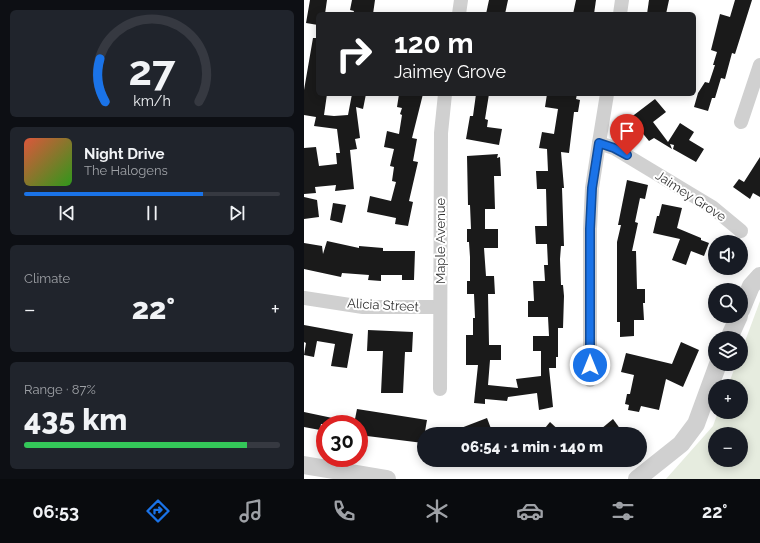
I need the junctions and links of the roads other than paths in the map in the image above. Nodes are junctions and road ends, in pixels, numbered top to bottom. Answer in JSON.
{"nodes":[{"id":1,"x":622,"y":0,"type":"edge"},
{"id":2,"x":620,"y":12,"type":"edge"},
{"id":3,"x":760,"y":65,"type":"edge"},
{"id":4,"x":445,"y":96,"type":"edge"},
{"id":5,"x":607,"y":96,"type":"edge"},
{"id":6,"x":741,"y":122,"type":"dead end"},
{"id":7,"x":599,"y":143,"type":"junction"},
{"id":8,"x":741,"y":231,"type":"dead end"},
{"id":9,"x":760,"y":276,"type":"edge"},
{"id":10,"x":748,"y":293,"type":"edge"},
{"id":11,"x":304,"y":298,"type":"edge"},
{"id":12,"x":439,"y":307,"type":"junction"},
{"id":13,"x":715,"y":371,"type":"edge"},
{"id":14,"x":590,"y":380,"type":"dead end"},
{"id":15,"x":440,"y":389,"type":"dead end"},
{"id":16,"x":304,"y":465,"type":"edge"},
{"id":17,"x":387,"y":479,"type":"edge"},
{"id":18,"x":637,"y":479,"type":"edge"}],
"edges":[{"from":1,"to":2,"type":"street"},
{"from":3,"to":6,"type":"street"},
{"from":4,"to":12,"type":"street","name":"Maple Avenue"},
{"from":5,"to":7,"type":"street"},
{"from":7,"to":8,"type":"street","name":"Jaimey Grove"},
{"from":7,"to":14,"type":"street"},
{"from":9,"to":10,"type":"street"},
{"from":11,"to":12,"type":"street","name":"Alicia Street"},
{"from":12,"to":15,"type":"street","name":"Maple Avenue"},
{"from":13,"to":18,"type":"street"},
{"from":16,"to":17,"type":"street"}]}
